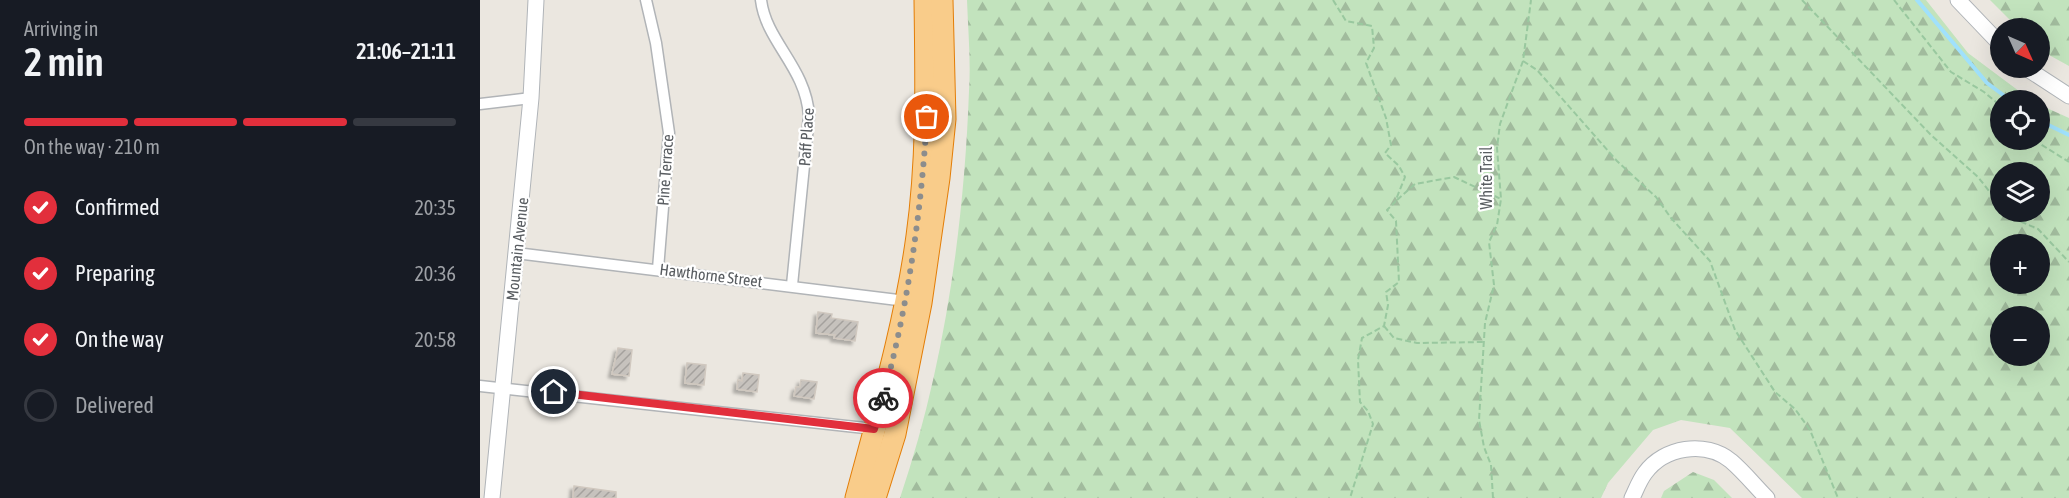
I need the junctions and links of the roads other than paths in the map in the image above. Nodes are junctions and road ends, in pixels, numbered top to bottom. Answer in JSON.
{"nodes":[{"id":1,"x":536,"y":0,"type":"edge"},
{"id":2,"x":646,"y":0,"type":"edge"},
{"id":3,"x":761,"y":0,"type":"edge"},
{"id":4,"x":925,"y":0,"type":"edge"},
{"id":5,"x":942,"y":0,"type":"edge"},
{"id":6,"x":1958,"y":0,"type":"edge"},
{"id":7,"x":1990,"y":33,"type":"edge"},
{"id":8,"x":2041,"y":78,"type":"edge"},
{"id":9,"x":2069,"y":96,"type":"edge"},
{"id":10,"x":531,"y":98,"type":"junction"},
{"id":11,"x":480,"y":104,"type":"edge"},
{"id":12,"x":516,"y":253,"type":"junction"},
{"id":13,"x":658,"y":269,"type":"junction"},
{"id":14,"x":792,"y":285,"type":"junction"},
{"id":15,"x":906,"y":301,"type":"junction"},
{"id":16,"x":480,"y":386,"type":"edge"},
{"id":17,"x":503,"y":387,"type":"junction"},
{"id":18,"x":874,"y":429,"type":"junction"},
{"id":19,"x":492,"y":498,"type":"edge"},
{"id":20,"x":856,"y":498,"type":"edge"},
{"id":21,"x":875,"y":498,"type":"edge"},
{"id":22,"x":1632,"y":498,"type":"edge"},
{"id":23,"x":1767,"y":498,"type":"edge"}],
"edges":[{"from":1,"to":10,"type":"street","name":"Mountain Avenue"},
{"from":2,"to":13,"type":"street","name":"Pine Terrace"},
{"from":3,"to":14,"type":"street","name":"Paff Place"},
{"from":4,"to":15,"type":"highway"},
{"from":5,"to":21,"type":"highway"},
{"from":6,"to":7,"type":"street"},
{"from":8,"to":9,"type":"street"},
{"from":10,"to":11,"type":"street"},
{"from":10,"to":12,"type":"street","name":"Mountain Avenue"},
{"from":12,"to":13,"type":"street","name":"Hawthorne Street"},
{"from":12,"to":17,"type":"street","name":"Mountain Avenue"},
{"from":13,"to":14,"type":"street","name":"Hawthorne Street"},
{"from":14,"to":15,"type":"street","name":"Hawthorne Street"},
{"from":15,"to":18,"type":"highway"},
{"from":16,"to":17,"type":"street"},
{"from":17,"to":18,"type":"street"},
{"from":17,"to":19,"type":"street","name":"Mountain Avenue"},
{"from":18,"to":20,"type":"highway"},
{"from":22,"to":23,"type":"street"}]}
